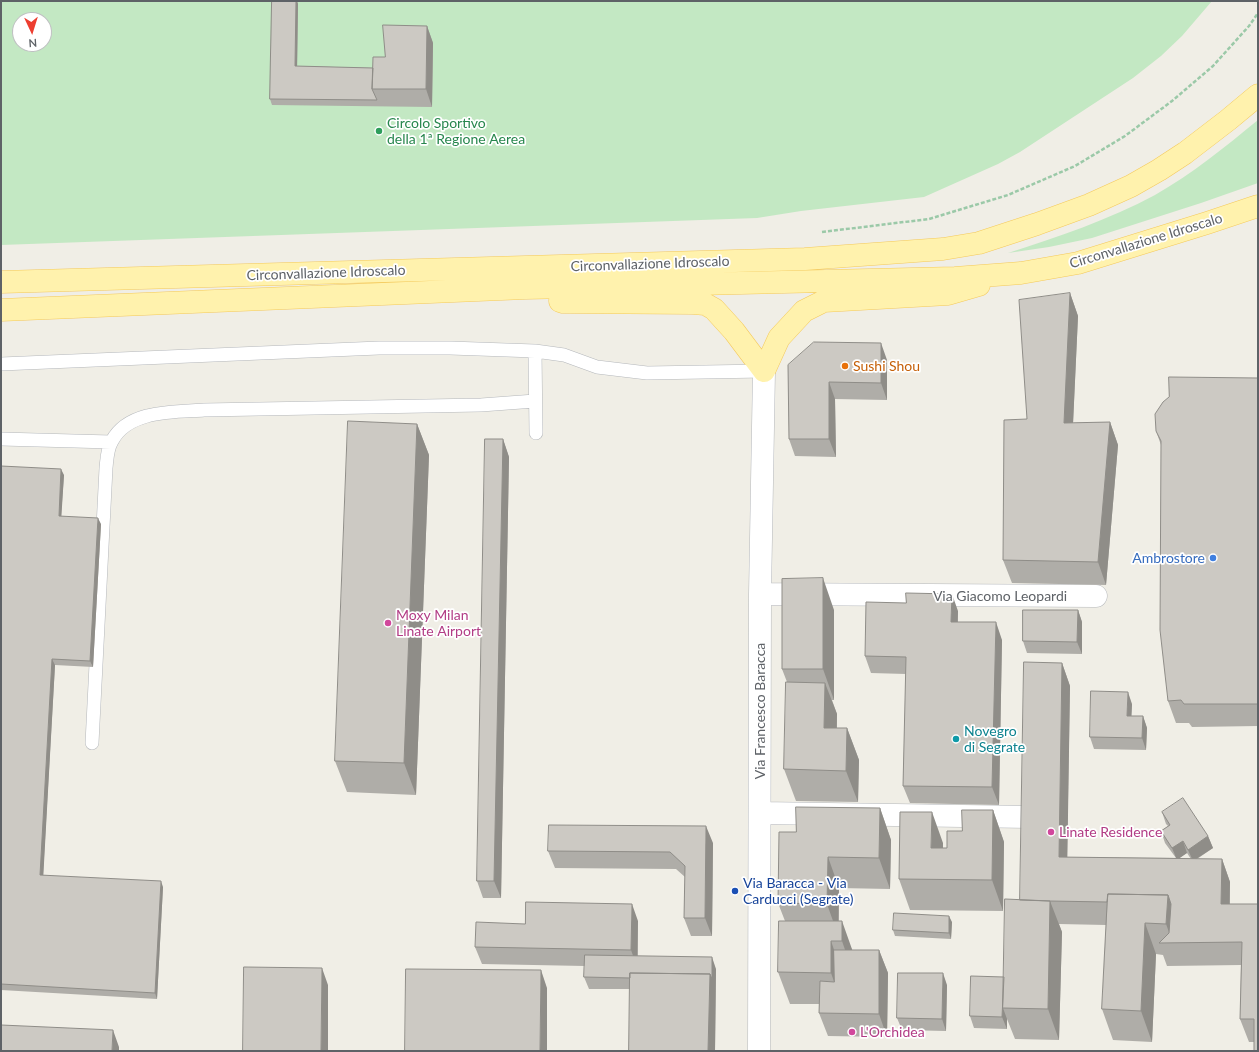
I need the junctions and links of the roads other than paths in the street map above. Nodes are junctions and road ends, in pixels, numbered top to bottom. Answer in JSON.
{"nodes":[{"id":1,"x":1258,"y":95,"type":"edge"},
{"id":2,"x":1258,"y":206,"type":"edge"},
{"id":3,"x":1258,"y":210,"type":"edge"},
{"id":4,"x":1207,"y":223,"type":"junction"},
{"id":5,"x":1021,"y":273,"type":"junction"},
{"id":6,"x":1,"y":282,"type":"edge"},
{"id":7,"x":525,"y":288,"type":"junction"},
{"id":8,"x":1,"y":310,"type":"edge"},
{"id":9,"x":535,"y":351,"type":"junction"},
{"id":10,"x":1,"y":364,"type":"edge"},
{"id":11,"x":764,"y":371,"type":"junction"},
{"id":12,"x":535,"y":401,"type":"junction"},
{"id":13,"x":536,"y":433,"type":"dead end"},
{"id":14,"x":1,"y":438,"type":"edge"},
{"id":15,"x":111,"y":442,"type":"junction"},
{"id":16,"x":760,"y":594,"type":"junction"},
{"id":17,"x":1096,"y":596,"type":"dead end"},
{"id":18,"x":92,"y":743,"type":"dead end"},
{"id":19,"x":760,"y":814,"type":"junction"},
{"id":20,"x":1030,"y":817,"type":"edge"},
{"id":21,"x":759,"y":1051,"type":"edge"}],
"edges":[{"from":1,"to":6,"type":"main road","name":"Circonvallazione Idroscalo"},
{"from":2,"to":4,"type":"main road","name":"Circonvallazione Idroscalo"},
{"from":3,"to":4,"type":"main road"},
{"from":4,"to":5,"type":"main road","name":"Circonvallazione Idroscalo"},
{"from":5,"to":7,"type":"main road","name":"Circonvallazione Idroscalo"},
{"from":5,"to":11,"type":"main road"},
{"from":7,"to":8,"type":"main road","name":"Circonvallazione Idroscalo"},
{"from":7,"to":11,"type":"main road"},
{"from":9,"to":10,"type":"lane"},
{"from":9,"to":11,"type":"lane"},
{"from":9,"to":12,"type":"lane"},
{"from":11,"to":16,"type":"street","name":"Via Francesco Baracca"},
{"from":12,"to":13,"type":"lane"},
{"from":12,"to":15,"type":"lane"},
{"from":14,"to":15,"type":"lane"},
{"from":15,"to":18,"type":"lane"},
{"from":16,"to":17,"type":"street","name":"Via Giacomo Leopardi"},
{"from":16,"to":19,"type":"street","name":"Via Francesco Baracca"},
{"from":19,"to":20,"type":"street"},
{"from":19,"to":21,"type":"street","name":"Via Francesco Baracca"}]}
